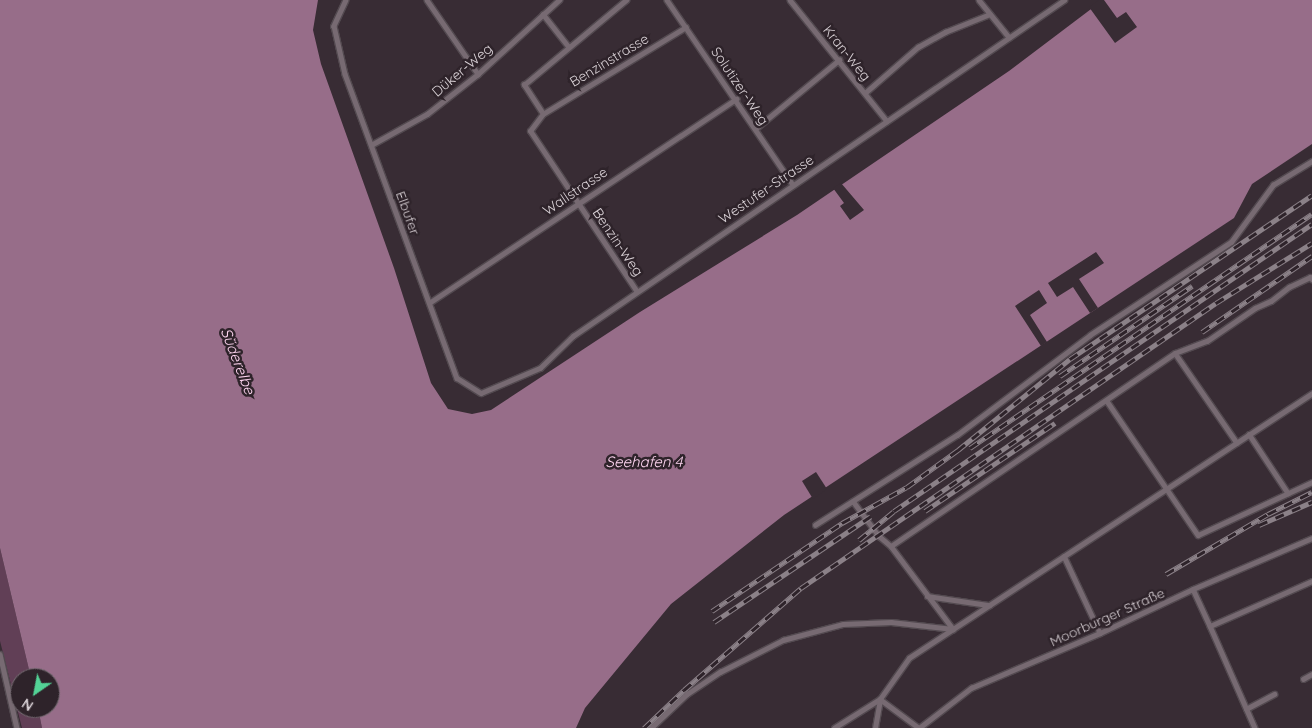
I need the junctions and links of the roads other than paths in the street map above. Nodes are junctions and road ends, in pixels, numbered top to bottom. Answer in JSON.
{"nodes":[{"id":1,"x":346,"y":0,"type":"edge"},
{"id":2,"x":427,"y":0,"type":"edge"},
{"id":3,"x":559,"y":0,"type":"edge"},
{"id":4,"x":626,"y":0,"type":"edge"},
{"id":5,"x":667,"y":0,"type":"edge"},
{"id":6,"x":790,"y":0,"type":"edge"},
{"id":7,"x":979,"y":0,"type":"edge"},
{"id":8,"x":1064,"y":0,"type":"edge"},
{"id":9,"x":543,"y":14,"type":"junction"},
{"id":10,"x":990,"y":14,"type":"junction"},
{"id":11,"x":686,"y":27,"type":"junction"},
{"id":12,"x":1010,"y":38,"type":"junction"},
{"id":13,"x":569,"y":47,"type":"junction"},
{"id":14,"x":839,"y":60,"type":"junction"},
{"id":15,"x":478,"y":74,"type":"junction"},
{"id":16,"x":865,"y":93,"type":"junction"},
{"id":17,"x":736,"y":99,"type":"junction"},
{"id":18,"x":543,"y":114,"type":"junction"},
{"id":19,"x":886,"y":121,"type":"junction"},
{"id":20,"x":755,"y":129,"type":"junction"},
{"id":21,"x":371,"y":145,"type":"junction"},
{"id":22,"x":1312,"y":162,"type":"edge"},
{"id":23,"x":793,"y":185,"type":"junction"},
{"id":24,"x":578,"y":202,"type":"junction"},
{"id":25,"x":1312,"y":279,"type":"edge"},
{"id":26,"x":638,"y":292,"type":"junction"},
{"id":27,"x":429,"y":303,"type":"junction"},
{"id":28,"x":1175,"y":353,"type":"junction"},
{"id":29,"x":481,"y":393,"type":"joint"},
{"id":30,"x":1312,"y":393,"type":"edge"},
{"id":31,"x":1107,"y":401,"type":"junction"},
{"id":32,"x":1250,"y":434,"type":"junction"},
{"id":33,"x":1237,"y":442,"type":"junction"},
{"id":34,"x":1312,"y":482,"type":"edge"},
{"id":35,"x":1166,"y":489,"type":"junction"},
{"id":36,"x":1288,"y":493,"type":"junction"},
{"id":37,"x":854,"y":502,"type":"junction"},
{"id":38,"x":815,"y":525,"type":"dead end"},
{"id":39,"x":1312,"y":538,"type":"edge"},
{"id":40,"x":891,"y":546,"type":"junction"},
{"id":41,"x":1064,"y":556,"type":"junction"},
{"id":42,"x":1312,"y":581,"type":"edge"},
{"id":43,"x":1193,"y":589,"type":"junction"},
{"id":44,"x":927,"y":596,"type":"junction"},
{"id":45,"x":989,"y":605,"type":"junction"},
{"id":46,"x":1210,"y":626,"type":"junction"},
{"id":47,"x":953,"y":629,"type":"junction"},
{"id":48,"x":1100,"y":633,"type":"junction"},
{"id":49,"x":0,"y":654,"type":"edge"},
{"id":50,"x":1312,"y":674,"type":"edge"},
{"id":51,"x":1302,"y":679,"type":"dead end"},
{"id":52,"x":1274,"y":694,"type":"dead end"},
{"id":53,"x":880,"y":699,"type":"junction"},
{"id":54,"x":1246,"y":709,"type":"junction"},
{"id":55,"x":17,"y":728,"type":"edge"},
{"id":56,"x":651,"y":728,"type":"edge"},
{"id":57,"x":834,"y":728,"type":"edge"},
{"id":58,"x":875,"y":728,"type":"edge"},
{"id":59,"x":919,"y":728,"type":"edge"},
{"id":60,"x":1255,"y":728,"type":"edge"}],
"edges":[{"from":1,"to":21,"type":"lane","name":"Elbufer"},
{"from":2,"to":15,"type":"lane"},
{"from":3,"to":9,"type":"lane","name":"Düker-Weg"},
{"from":4,"to":13,"type":"lane"},
{"from":5,"to":11,"type":"lane","name":"Solutizer-Weg"},
{"from":6,"to":14,"type":"lane","name":"Kran-Weg"},
{"from":7,"to":10,"type":"lane"},
{"from":8,"to":12,"type":"lane","name":"Westufer-Strasse"},
{"from":9,"to":13,"type":"lane"},
{"from":9,"to":15,"type":"lane","name":"Düker-Weg"},
{"from":10,"to":12,"type":"lane"},
{"from":10,"to":16,"type":"lane"},
{"from":11,"to":17,"type":"lane","name":"Solutizer-Weg"},
{"from":11,"to":18,"type":"lane","name":"Benzinstrasse"},
{"from":12,"to":19,"type":"lane","name":"Westufer-Strasse"},
{"from":13,"to":18,"type":"lane"},
{"from":14,"to":16,"type":"lane","name":"Kran-Weg"},
{"from":14,"to":20,"type":"lane"},
{"from":15,"to":21,"type":"lane","name":"Düker-Weg"},
{"from":16,"to":19,"type":"lane","name":"Kran-Weg"},
{"from":17,"to":20,"type":"lane","name":"Solutizer-Weg"},
{"from":17,"to":24,"type":"lane","name":"Wallstrasse"},
{"from":18,"to":24,"type":"lane","name":"Benzin-Weg"},
{"from":19,"to":23,"type":"lane","name":"Westufer-Strasse"},
{"from":20,"to":23,"type":"lane","name":"Solutizer-Weg"},
{"from":21,"to":27,"type":"lane","name":"Elbufer"},
{"from":22,"to":37,"type":"lane"},
{"from":23,"to":26,"type":"lane","name":"Westufer-Strasse"},
{"from":24,"to":26,"type":"lane","name":"Benzin-Weg"},
{"from":24,"to":27,"type":"lane","name":"Wallstrasse"},
{"from":25,"to":28,"type":"lane"},
{"from":26,"to":29,"type":"lane","name":"Westufer-Strasse"},
{"from":27,"to":29,"type":"lane","name":"Elbufer"},
{"from":28,"to":31,"type":"lane"},
{"from":28,"to":33,"type":"lane"},
{"from":30,"to":32,"type":"lane"},
{"from":31,"to":35,"type":"lane"},
{"from":31,"to":40,"type":"lane"},
{"from":32,"to":33,"type":"lane"},
{"from":32,"to":36,"type":"lane"},
{"from":33,"to":35,"type":"lane"},
{"from":34,"to":36,"type":"lane"},
{"from":35,"to":36,"type":"lane"},
{"from":35,"to":41,"type":"lane"},
{"from":37,"to":38,"type":"lane"},
{"from":37,"to":40,"type":"lane"},
{"from":39,"to":43,"type":"lane","name":"Moorburger Straße"},
{"from":40,"to":44,"type":"lane"},
{"from":41,"to":45,"type":"lane"},
{"from":41,"to":48,"type":"lane"},
{"from":42,"to":46,"type":"lane"},
{"from":43,"to":46,"type":"lane"},
{"from":43,"to":48,"type":"lane","name":"Moorburger Straße"},
{"from":44,"to":45,"type":"lane"},
{"from":44,"to":47,"type":"lane"},
{"from":45,"to":47,"type":"lane"},
{"from":46,"to":54,"type":"lane"},
{"from":47,"to":53,"type":"lane"},
{"from":47,"to":56,"type":"lane"},
{"from":48,"to":59,"type":"lane","name":"Moorburger Straße"},
{"from":49,"to":55,"type":"lane"},
{"from":50,"to":51,"type":"lane"},
{"from":52,"to":54,"type":"lane"},
{"from":53,"to":57,"type":"lane"},
{"from":53,"to":58,"type":"lane"},
{"from":53,"to":59,"type":"lane"},
{"from":54,"to":60,"type":"lane"}]}
